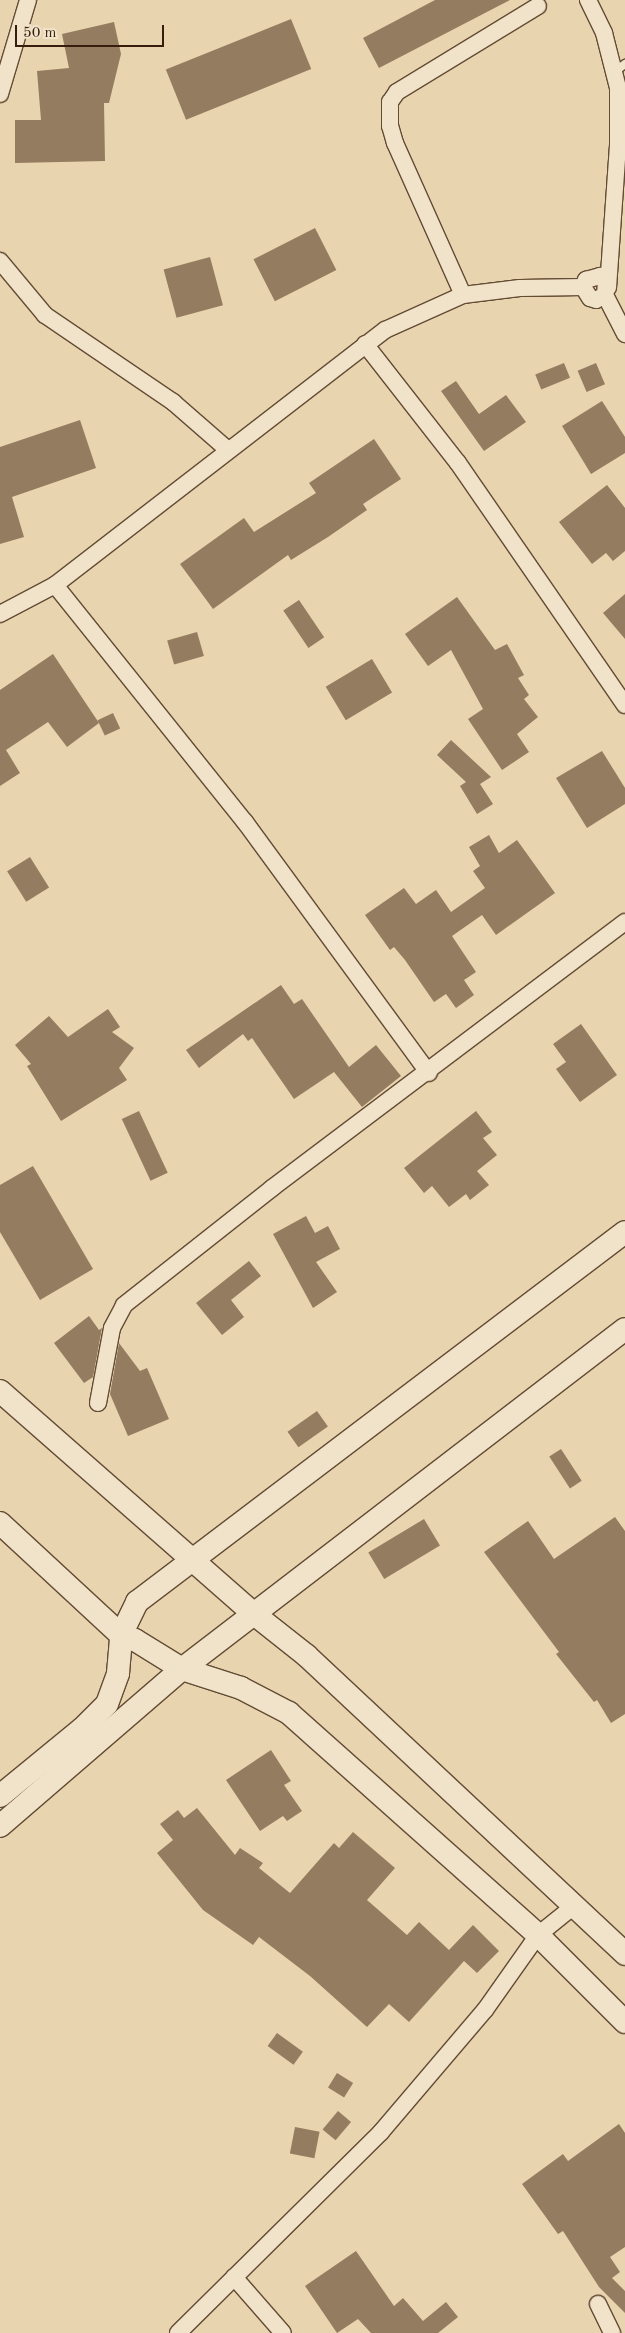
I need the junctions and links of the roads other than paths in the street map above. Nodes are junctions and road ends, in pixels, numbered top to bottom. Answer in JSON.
{"nodes":[{"id":1,"x":28,"y":0,"type":"edge"},
{"id":2,"x":588,"y":0,"type":"edge"},
{"id":3,"x":538,"y":6,"type":"dead end"},
{"id":4,"x":619,"y":68,"type":"edge"},
{"id":5,"x":0,"y":94,"type":"edge"},
{"id":6,"x":611,"y":232,"type":"junction"},
{"id":7,"x":0,"y":261,"type":"edge"},
{"id":8,"x":587,"y":281,"type":"junction"},
{"id":9,"x":603,"y":294,"type":"junction"},
{"id":10,"x":463,"y":295,"type":"junction"},
{"id":11,"x":622,"y":330,"type":"edge"},
{"id":12,"x":366,"y":344,"type":"junction"},
{"id":13,"x":228,"y":450,"type":"junction"},
{"id":14,"x":55,"y":585,"type":"junction"},
{"id":15,"x":0,"y":614,"type":"edge"},
{"id":16,"x":625,"y":705,"type":"edge"},
{"id":17,"x":625,"y":922,"type":"edge"},
{"id":18,"x":429,"y":1073,"type":"junction"},
{"id":19,"x":625,"y":1232,"type":"edge"},
{"id":20,"x":625,"y":1329,"type":"edge"},
{"id":21,"x":0,"y":1391,"type":"edge"},
{"id":22,"x":98,"y":1403,"type":"dead end"},
{"id":23,"x":0,"y":1523,"type":"edge"},
{"id":24,"x":191,"y":1560,"type":"junction"},
{"id":25,"x":254,"y":1614,"type":"junction"},
{"id":26,"x":121,"y":1635,"type":"junction"},
{"id":27,"x":182,"y":1669,"type":"junction"},
{"id":28,"x":0,"y":1796,"type":"edge"},
{"id":29,"x":0,"y":1826,"type":"edge"},
{"id":30,"x":574,"y":1906,"type":"junction"},
{"id":31,"x":538,"y":1935,"type":"junction"},
{"id":32,"x":625,"y":1954,"type":"edge"},
{"id":33,"x":625,"y":2022,"type":"edge"},
{"id":34,"x":234,"y":2277,"type":"junction"},
{"id":35,"x":598,"y":2304,"type":"dead end"},
{"id":36,"x":178,"y":2333,"type":"edge"},
{"id":37,"x":283,"y":2333,"type":"edge"},
{"id":38,"x":612,"y":2333,"type":"edge"}],
"edges":[{"from":1,"to":5,"type":"street"},
{"from":2,"to":4,"type":"street"},
{"from":3,"to":10,"type":"street"},
{"from":4,"to":6,"type":"street"},
{"from":6,"to":8,"type":"street"},
{"from":6,"to":9,"type":"street"},
{"from":7,"to":13,"type":"street"},
{"from":8,"to":9,"type":"street"},
{"from":8,"to":10,"type":"street"},
{"from":9,"to":11,"type":"street"},
{"from":10,"to":12,"type":"street"},
{"from":12,"to":13,"type":"street"},
{"from":12,"to":16,"type":"street"},
{"from":13,"to":14,"type":"street"},
{"from":14,"to":15,"type":"street"},
{"from":14,"to":18,"type":"street"},
{"from":17,"to":18,"type":"street"},
{"from":18,"to":22,"type":"street"},
{"from":19,"to":24,"type":"street"},
{"from":20,"to":25,"type":"street"},
{"from":21,"to":24,"type":"street"},
{"from":23,"to":26,"type":"street"},
{"from":24,"to":25,"type":"street"},
{"from":24,"to":26,"type":"street"},
{"from":25,"to":27,"type":"street"},
{"from":25,"to":30,"type":"street"},
{"from":26,"to":27,"type":"street"},
{"from":26,"to":28,"type":"street"},
{"from":27,"to":29,"type":"street"},
{"from":27,"to":31,"type":"street"},
{"from":30,"to":31,"type":"street"},
{"from":30,"to":32,"type":"street"},
{"from":31,"to":33,"type":"street"},
{"from":31,"to":34,"type":"street"},
{"from":34,"to":36,"type":"street"},
{"from":34,"to":37,"type":"street"},
{"from":35,"to":38,"type":"street"}]}
